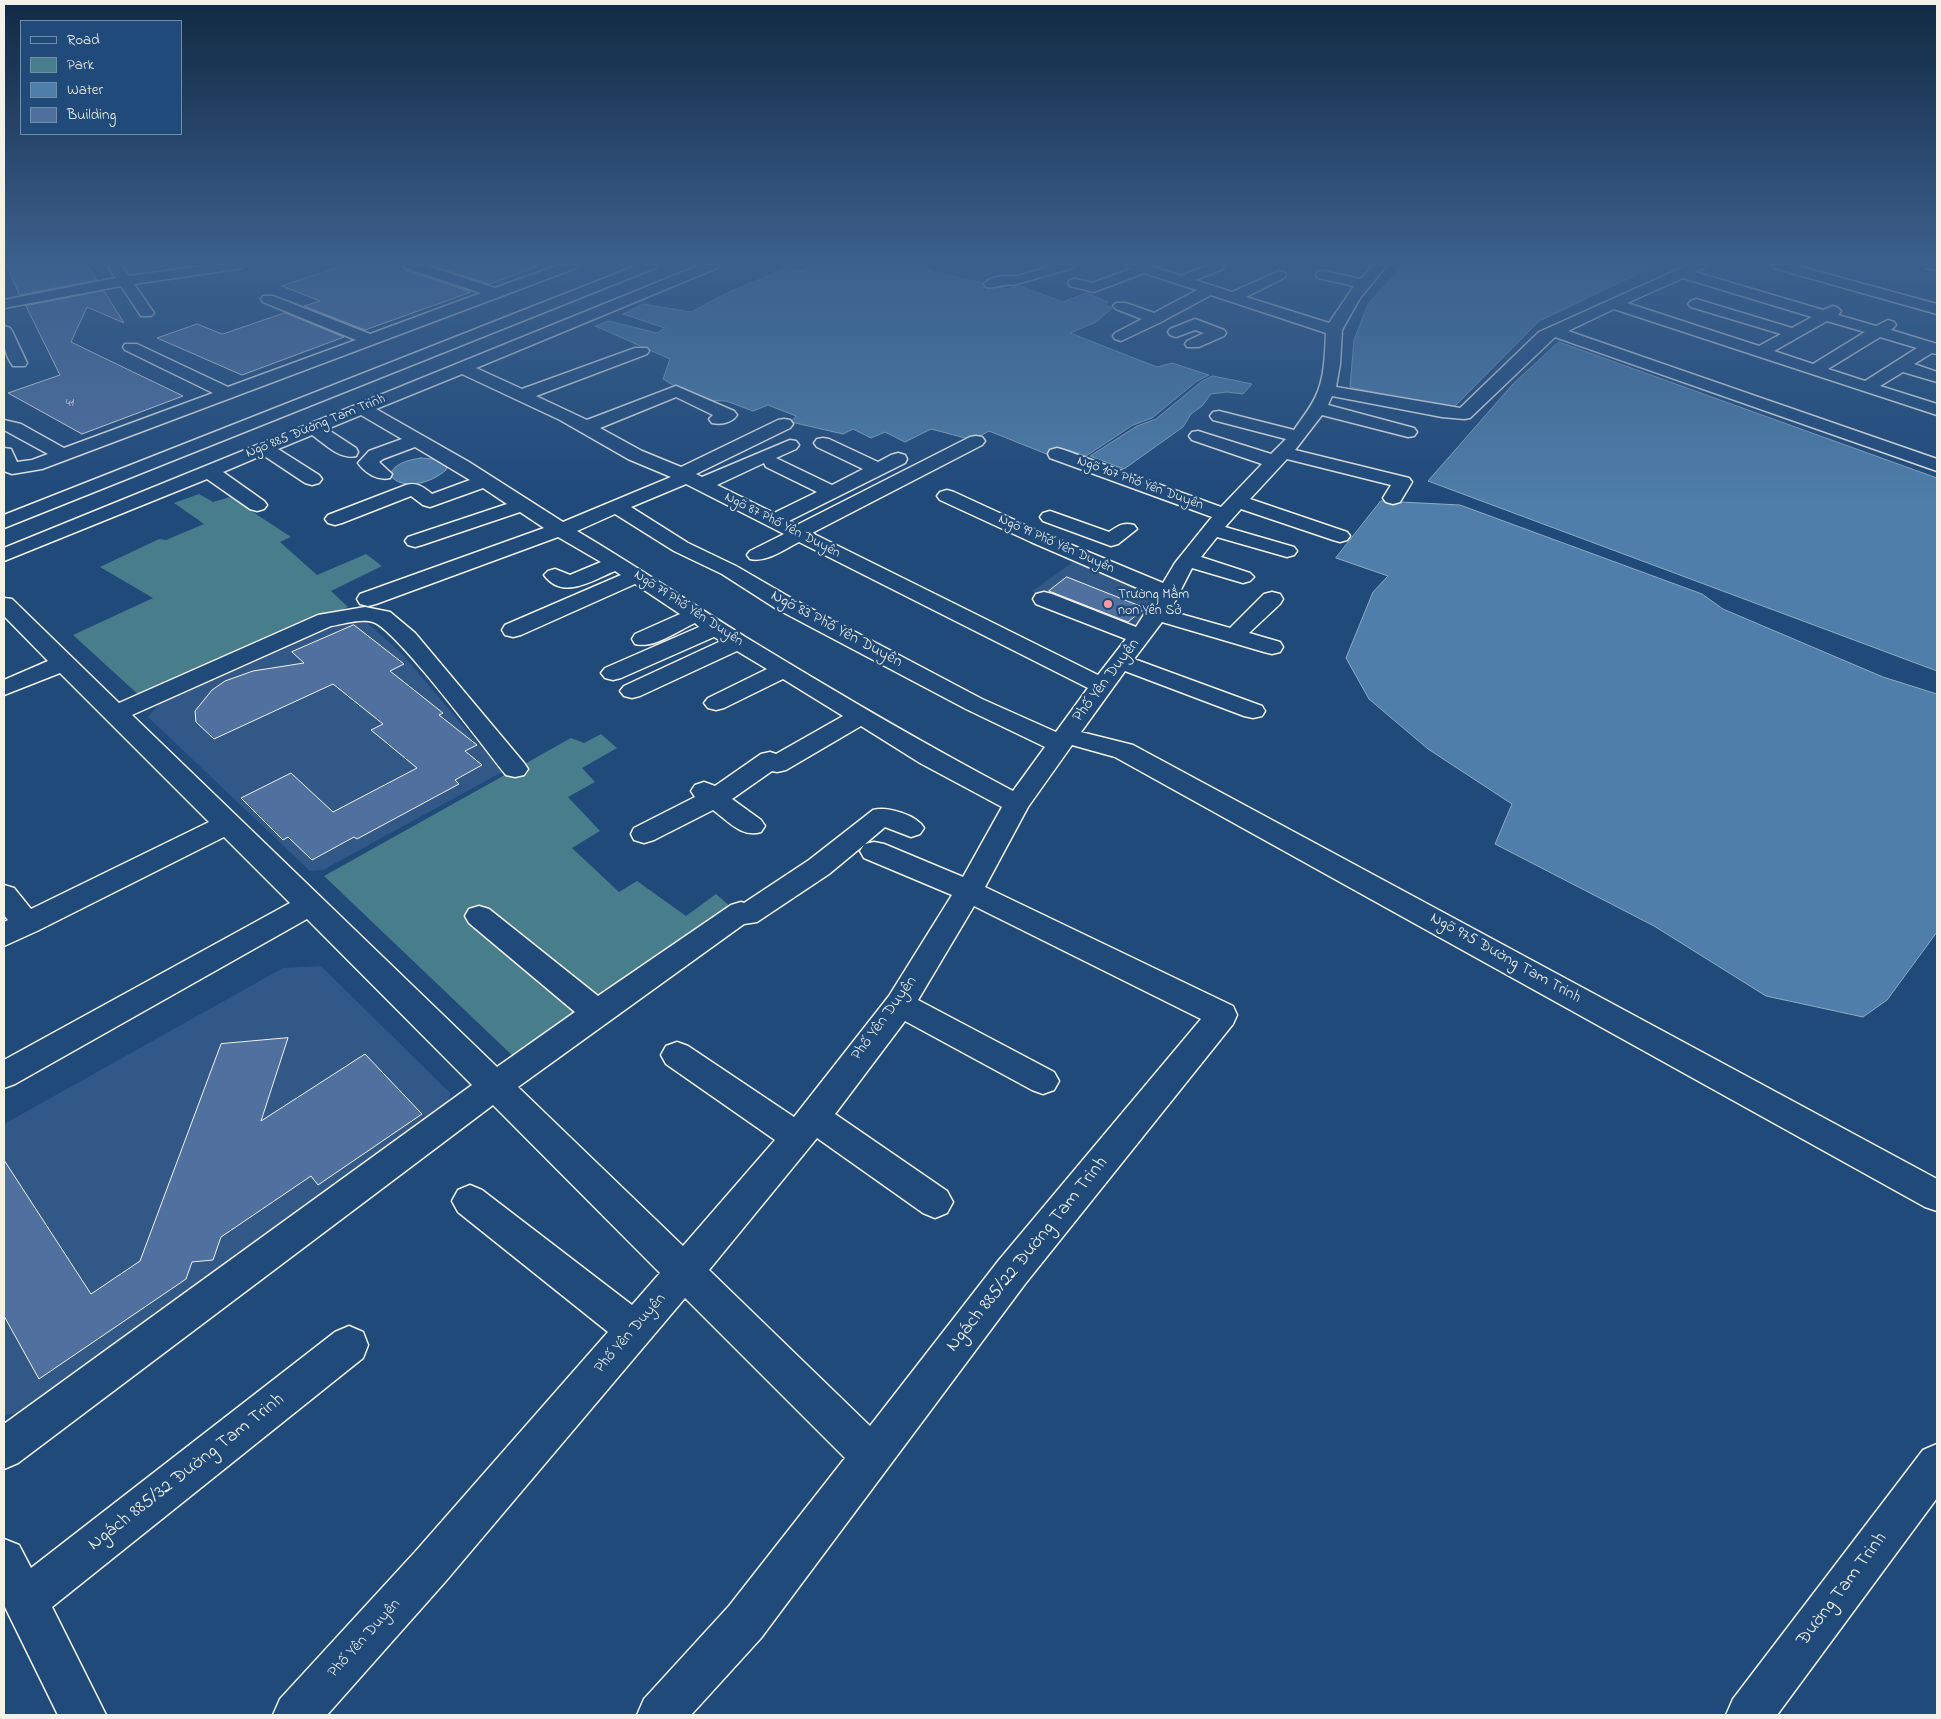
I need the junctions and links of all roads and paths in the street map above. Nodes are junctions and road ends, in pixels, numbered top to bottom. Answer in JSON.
{"nodes":[{"id":1,"x":11,"y":345,"type":"edge"},
{"id":2,"x":356,"y":345,"type":"edge"},
{"id":3,"x":448,"y":345,"type":"edge"},
{"id":4,"x":517,"y":345,"type":"edge"},
{"id":5,"x":1333,"y":345,"type":"edge"},
{"id":6,"x":1535,"y":345,"type":"edge"},
{"id":7,"x":1595,"y":345,"type":"edge"},
{"id":8,"x":1740,"y":345,"type":"edge"},
{"id":9,"x":1773,"y":345,"type":"edge"},
{"id":10,"x":1855,"y":345,"type":"edge"},
{"id":11,"x":131,"y":348,"type":"dead end"},
{"id":12,"x":1934,"y":348,"type":"edge"},
{"id":13,"x":641,"y":351,"type":"dead end"},
{"id":14,"x":1761,"y":352,"type":"junction"},
{"id":15,"x":19,"y":363,"type":"dead end"},
{"id":16,"x":1902,"y":366,"type":"junction"},
{"id":17,"x":461,"y":368,"type":"junction"},
{"id":18,"x":1815,"y":370,"type":"junction"},
{"id":19,"x":1937,"y":377,"type":"edge"},
{"id":20,"x":1867,"y":387,"type":"junction"},
{"id":21,"x":227,"y":393,"type":"junction"},
{"id":22,"x":522,"y":395,"type":"junction"},
{"id":23,"x":1322,"y":399,"type":"junction"},
{"id":24,"x":362,"y":408,"type":"junction"},
{"id":25,"x":1937,"y":410,"type":"edge"},
{"id":26,"x":1219,"y":416,"type":"dead end"},
{"id":27,"x":579,"y":417,"type":"junction"},
{"id":28,"x":718,"y":419,"type":"dead end"},
{"id":29,"x":784,"y":424,"type":"dead end"},
{"id":30,"x":4,"y":425,"type":"edge"},
{"id":31,"x":314,"y":428,"type":"junction"},
{"id":32,"x":1408,"y":432,"type":"dead end"},
{"id":33,"x":1198,"y":436,"type":"dead end"},
{"id":34,"x":416,"y":440,"type":"junction"},
{"id":35,"x":976,"y":441,"type":"dead end"},
{"id":36,"x":823,"y":443,"type":"dead end"},
{"id":37,"x":790,"y":446,"type":"dead end"},
{"id":38,"x":264,"y":448,"type":"junction"},
{"id":39,"x":1286,"y":451,"type":"junction"},
{"id":40,"x":349,"y":452,"type":"dead end"},
{"id":41,"x":4,"y":453,"type":"edge"},
{"id":42,"x":62,"y":454,"type":"junction"},
{"id":43,"x":1057,"y":454,"type":"dead end"},
{"id":44,"x":898,"y":459,"type":"dead end"},
{"id":45,"x":773,"y":463,"type":"dead end"},
{"id":46,"x":1937,"y":465,"type":"edge"},
{"id":47,"x":878,"y":469,"type":"junction"},
{"id":48,"x":209,"y":471,"type":"junction"},
{"id":49,"x":383,"y":474,"type":"dead end"},
{"id":50,"x":312,"y":479,"type":"dead end"},
{"id":51,"x":689,"y":479,"type":"junction"},
{"id":52,"x":485,"y":481,"type":"junction"},
{"id":53,"x":832,"y":492,"type":"junction"},
{"id":54,"x":947,"y":496,"type":"dead end"},
{"id":55,"x":1393,"y":498,"type":"dead end"},
{"id":56,"x":620,"y":500,"type":"junction"},
{"id":57,"x":257,"y":505,"type":"dead end"},
{"id":58,"x":528,"y":509,"type":"junction"},
{"id":59,"x":1224,"y":515,"type":"junction"},
{"id":60,"x":1050,"y":517,"type":"dead end"},
{"id":61,"x":335,"y":519,"type":"dead end"},
{"id":62,"x":774,"y":521,"type":"junction"},
{"id":63,"x":4,"y":522,"type":"edge"},
{"id":64,"x":1088,"y":525,"type":"junction"},
{"id":65,"x":1127,"y":529,"type":"dead end"},
{"id":66,"x":560,"y":530,"type":"junction"},
{"id":67,"x":799,"y":534,"type":"junction"},
{"id":68,"x":1340,"y":536,"type":"dead end"},
{"id":69,"x":421,"y":545,"type":"dead end"},
{"id":70,"x":1066,"y":550,"type":"junction"},
{"id":71,"x":1287,"y":551,"type":"dead end"},
{"id":72,"x":4,"y":555,"type":"edge"},
{"id":73,"x":757,"y":555,"type":"dead end"},
{"id":74,"x":1188,"y":560,"type":"junction"},
{"id":75,"x":617,"y":563,"type":"junction"},
{"id":76,"x":555,"y":575,"type":"dead end"},
{"id":77,"x":637,"y":576,"type":"junction"},
{"id":78,"x":1243,"y":576,"type":"dead end"},
{"id":79,"x":1044,"y":599,"type":"dead end"},
{"id":80,"x":1272,"y":599,"type":"dead end"},
{"id":81,"x":368,"y":600,"type":"dead end"},
{"id":82,"x":4,"y":604,"type":"edge"},
{"id":83,"x":1155,"y":614,"type":"junction"},
{"id":84,"x":695,"y":615,"type":"junction"},
{"id":85,"x":715,"y":628,"type":"junction"},
{"id":86,"x":513,"y":630,"type":"dead end"},
{"id":87,"x":1234,"y":636,"type":"junction"},
{"id":88,"x":644,"y":639,"type":"dead end"},
{"id":89,"x":738,"y":642,"type":"junction"},
{"id":90,"x":1272,"y":647,"type":"dead end"},
{"id":91,"x":1121,"y":662,"type":"junction"},
{"id":92,"x":63,"y":663,"type":"junction"},
{"id":93,"x":784,"y":670,"type":"junction"},
{"id":94,"x":613,"y":673,"type":"dead end"},
{"id":95,"x":1102,"y":686,"type":"junction"},
{"id":96,"x":4,"y":688,"type":"edge"},
{"id":97,"x":632,"y":690,"type":"dead end"},
{"id":98,"x":716,"y":703,"type":"dead end"},
{"id":99,"x":1253,"y":711,"type":"dead end"},
{"id":100,"x":114,"y":714,"type":"junction"},
{"id":101,"x":861,"y":716,"type":"junction"},
{"id":102,"x":1064,"y":740,"type":"junction"},
{"id":103,"x":515,"y":769,"type":"dead end"},
{"id":104,"x":709,"y":795,"type":"junction"},
{"id":105,"x":1017,"y":804,"type":"junction"},
{"id":106,"x":227,"y":824,"type":"junction"},
{"id":107,"x":752,"y":826,"type":"dead end"},
{"id":108,"x":911,"y":828,"type":"dead end"},
{"id":109,"x":644,"y":834,"type":"dead end"},
{"id":110,"x":874,"y":851,"type":"dead end"},
{"id":111,"x":969,"y":891,"type":"junction"},
{"id":112,"x":4,"y":896,"type":"edge"},
{"id":113,"x":309,"y":905,"type":"junction"},
{"id":114,"x":480,"y":916,"type":"dead end"},
{"id":115,"x":15,"y":930,"type":"edge"},
{"id":116,"x":900,"y":1004,"type":"junction"},
{"id":117,"x":596,"y":1011,"type":"junction"},
{"id":118,"x":677,"y":1054,"type":"dead end"},
{"id":119,"x":4,"y":1074,"type":"edge"},
{"id":120,"x":1043,"y":1082,"type":"dead end"},
{"id":121,"x":494,"y":1086,"type":"junction"},
{"id":122,"x":805,"y":1127,"type":"junction"},
{"id":123,"x":1937,"y":1196,"type":"edge"},
{"id":124,"x":470,"y":1201,"type":"dead end"},
{"id":125,"x":935,"y":1202,"type":"dead end"},
{"id":126,"x":685,"y":1271,"type":"junction"},
{"id":127,"x":635,"y":1330,"type":"junction"},
{"id":128,"x":349,"y":1345,"type":"dead end"},
{"id":129,"x":4,"y":1449,"type":"edge"},
{"id":130,"x":871,"y":1455,"type":"junction"},
{"id":131,"x":1937,"y":1464,"type":"edge"},
{"id":132,"x":4,"y":1560,"type":"edge"},
{"id":133,"x":25,"y":1600,"type":"junction"},
{"id":134,"x":83,"y":1715,"type":"edge"},
{"id":135,"x":296,"y":1715,"type":"edge"},
{"id":136,"x":660,"y":1715,"type":"edge"},
{"id":137,"x":1749,"y":1715,"type":"edge"}],
"edges":[{"from":1,"to":15,"type":"street"},
{"from":2,"to":21,"type":"street"},
{"from":3,"to":63,"type":"street","name":"Ngõ 885 Đường Tam Trinh"},
{"from":4,"to":17,"type":"street","name":"Ngõ 885 Đường Tam Trinh"},
{"from":5,"to":23,"type":"street","name":"Phố Yên Duyên"},
{"from":6,"to":23,"type":"street"},
{"from":7,"to":46,"type":"street"},
{"from":8,"to":14,"type":"street"},
{"from":9,"to":14,"type":"street"},
{"from":10,"to":18,"type":"street"},
{"from":11,"to":21,"type":"street"},
{"from":12,"to":16,"type":"street"},
{"from":13,"to":22,"type":"street"},
{"from":14,"to":18,"type":"street"},
{"from":16,"to":19,"type":"street"},
{"from":16,"to":20,"type":"street"},
{"from":17,"to":22,"type":"street","name":"Ngõ 87 Phố Yên Duyên"},
{"from":17,"to":24,"type":"street","name":"Ngõ 885 Đường Tam Trinh"},
{"from":18,"to":20,"type":"street"},
{"from":20,"to":25,"type":"street"},
{"from":21,"to":42,"type":"street"},
{"from":22,"to":27,"type":"street","name":"Ngõ 87 Phố Yên Duyên"},
{"from":23,"to":32,"type":"street"},
{"from":23,"to":39,"type":"street","name":"Phố Yên Duyên"},
{"from":24,"to":31,"type":"street","name":"Ngõ 885 Đường Tam Trinh"},
{"from":24,"to":34,"type":"street","name":"Ngõ 79 Phố Yên Duyên"},
{"from":26,"to":39,"type":"street"},
{"from":27,"to":28,"type":"street"},
{"from":27,"to":51,"type":"street","name":"Ngõ 87 Phố Yên Duyên"},
{"from":29,"to":51,"type":"street"},
{"from":30,"to":42,"type":"street"},
{"from":31,"to":38,"type":"street","name":"Ngõ 885 Đường Tam Trinh"},
{"from":31,"to":40,"type":"street"},
{"from":33,"to":39,"type":"street"},
{"from":34,"to":49,"type":"street"},
{"from":34,"to":52,"type":"street","name":"Ngõ 79 Phố Yên Duyên"},
{"from":35,"to":67,"type":"street"},
{"from":36,"to":47,"type":"street"},
{"from":37,"to":51,"type":"street"},
{"from":38,"to":48,"type":"street","name":"Ngõ 885 Đường Tam Trinh"},
{"from":38,"to":50,"type":"street"},
{"from":39,"to":55,"type":"street"},
{"from":39,"to":59,"type":"street","name":"Phố Yên Duyên"},
{"from":41,"to":42,"type":"street"},
{"from":43,"to":59,"type":"street","name":"Ngõ 107 Phố Yên Duyên"},
{"from":44,"to":47,"type":"street"},
{"from":45,"to":53,"type":"street"},
{"from":47,"to":53,"type":"street"},
{"from":48,"to":57,"type":"street"},
{"from":48,"to":72,"type":"street","name":"Ngõ 885 Đường Tam Trinh"},
{"from":51,"to":56,"type":"street"},
{"from":51,"to":62,"type":"street","name":"Ngõ 87 Phố Yên Duyên"},
{"from":52,"to":58,"type":"street","name":"Ngõ 79 Phố Yên Duyên"},
{"from":52,"to":61,"type":"street"},
{"from":53,"to":62,"type":"street"},
{"from":54,"to":70,"type":"street","name":"Ngõ 99 Phố Yên Duyên"},
{"from":56,"to":66,"type":"street"},
{"from":56,"to":102,"type":"street","name":"Ngõ 83 Phố Yên Duyên"},
{"from":58,"to":66,"type":"street","name":"Ngõ 79 Phố Yên Duyên"},
{"from":58,"to":69,"type":"street"},
{"from":59,"to":68,"type":"street"},
{"from":59,"to":71,"type":"street"},
{"from":59,"to":74,"type":"street","name":"Phố Yên Duyên"},
{"from":60,"to":64,"type":"street"},
{"from":62,"to":67,"type":"street","name":"Ngõ 87 Phố Yên Duyên"},
{"from":64,"to":65,"type":"street"},
{"from":64,"to":70,"type":"street"},
{"from":66,"to":75,"type":"street","name":"Ngõ 79 Phố Yên Duyên"},
{"from":66,"to":81,"type":"street"},
{"from":67,"to":73,"type":"street"},
{"from":67,"to":95,"type":"street","name":"Ngõ 87 Phố Yên Duyên"},
{"from":70,"to":83,"type":"street","name":"Ngõ 99 Phố Yên Duyên"},
{"from":74,"to":78,"type":"street"},
{"from":74,"to":83,"type":"street","name":"Phố Yên Duyên"},
{"from":75,"to":76,"type":"street"},
{"from":75,"to":77,"type":"street","name":"Ngõ 79 Phố Yên Duyên"},
{"from":77,"to":84,"type":"street","name":"Ngõ 79 Phố Yên Duyên"},
{"from":77,"to":86,"type":"street"},
{"from":79,"to":83,"type":"street"},
{"from":80,"to":87,"type":"street"},
{"from":82,"to":92,"type":"street"},
{"from":83,"to":87,"type":"street"},
{"from":83,"to":91,"type":"street","name":"Phố Yên Duyên"},
{"from":84,"to":85,"type":"street","name":"Ngõ 79 Phố Yên Duyên"},
{"from":84,"to":88,"type":"street"},
{"from":85,"to":89,"type":"street","name":"Ngõ 79 Phố Yên Duyên"},
{"from":85,"to":94,"type":"street"},
{"from":87,"to":90,"type":"street"},
{"from":89,"to":93,"type":"street","name":"Ngõ 79 Phố Yên Duyên"},
{"from":89,"to":97,"type":"street"},
{"from":91,"to":95,"type":"street","name":"Phố Yên Duyên"},
{"from":91,"to":99,"type":"street"},
{"from":92,"to":96,"type":"street"},
{"from":92,"to":100,"type":"street"},
{"from":93,"to":98,"type":"street"},
{"from":93,"to":101,"type":"street","name":"Ngõ 79 Phố Yên Duyên"},
{"from":95,"to":102,"type":"street","name":"Phố Yên Duyên"},
{"from":100,"to":103,"type":"street"},
{"from":100,"to":106,"type":"street"},
{"from":101,"to":104,"type":"street"},
{"from":101,"to":105,"type":"street","name":"Ngõ 79 Phố Yên Duyên"},
{"from":102,"to":105,"type":"street","name":"Phố Yên Duyên"},
{"from":102,"to":123,"type":"street","name":"Ngõ 975 Đường Tam Trinh"},
{"from":104,"to":107,"type":"street"},
{"from":104,"to":109,"type":"street"},
{"from":105,"to":111,"type":"street","name":"Phố Yên Duyên"},
{"from":106,"to":113,"type":"street"},
{"from":106,"to":115,"type":"street"},
{"from":108,"to":117,"type":"street"},
{"from":110,"to":111,"type":"street"},
{"from":111,"to":116,"type":"street","name":"Phố Yên Duyên"},
{"from":111,"to":130,"type":"street","name":"Ngách 885/22 Đường Tam Trinh"},
{"from":112,"to":115,"type":"street"},
{"from":113,"to":119,"type":"street"},
{"from":113,"to":121,"type":"street"},
{"from":114,"to":117,"type":"street"},
{"from":116,"to":120,"type":"street"},
{"from":116,"to":122,"type":"street","name":"Phố Yên Duyên"},
{"from":117,"to":121,"type":"street"},
{"from":118,"to":122,"type":"street"},
{"from":121,"to":126,"type":"street"},
{"from":121,"to":129,"type":"street"},
{"from":122,"to":125,"type":"street"},
{"from":122,"to":126,"type":"street","name":"Phố Yên Duyên"},
{"from":124,"to":127,"type":"street"},
{"from":126,"to":127,"type":"street","name":"Phố Yên Duyên"},
{"from":126,"to":130,"type":"street"},
{"from":127,"to":135,"type":"street","name":"Phố Yên Duyên"},
{"from":128,"to":133,"type":"street","name":"Ngách 885/32 Đường Tam Trinh"},
{"from":130,"to":136,"type":"street","name":"Ngách 885/22 Đường Tam Trinh"},
{"from":131,"to":137,"type":"street","name":"Đường Tam Trinh"},
{"from":132,"to":133,"type":"street"},
{"from":133,"to":134,"type":"street"}]}
